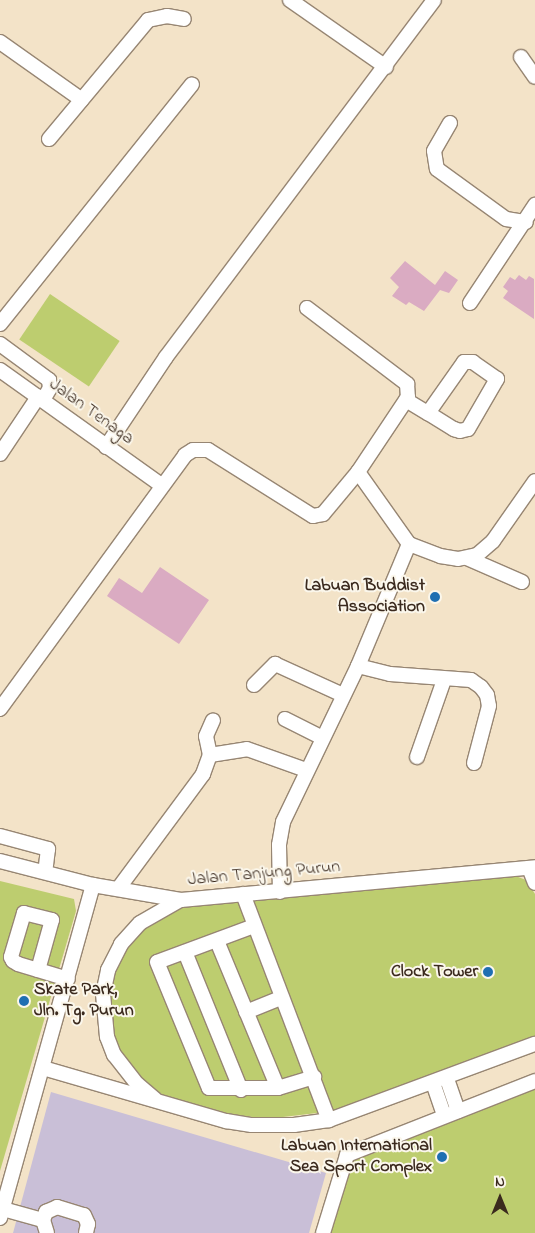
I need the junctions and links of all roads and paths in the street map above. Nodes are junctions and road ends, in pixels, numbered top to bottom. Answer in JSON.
{"nodes":[{"id":1,"x":290,"y":0,"type":"edge"},
{"id":2,"x":434,"y":0,"type":"edge"},
{"id":3,"x":184,"y":18,"type":"dead end"},
{"id":4,"x":0,"y":42,"type":"edge"},
{"id":5,"x":521,"y":57,"type":"dead end"},
{"id":6,"x":386,"y":67,"type":"junction"},
{"id":7,"x":535,"y":77,"type":"edge"},
{"id":8,"x":192,"y":84,"type":"dead end"},
{"id":9,"x":82,"y":100,"type":"junction"},
{"id":10,"x":450,"y":123,"type":"dead end"},
{"id":11,"x":49,"y":139,"type":"dead end"},
{"id":12,"x":535,"y":205,"type":"edge"},
{"id":13,"x":526,"y":222,"type":"junction"},
{"id":14,"x":470,"y":303,"type":"dead end"},
{"id":15,"x":307,"y":308,"type":"dead end"},
{"id":16,"x":0,"y":324,"type":"edge"},
{"id":17,"x":0,"y":344,"type":"edge"},
{"id":18,"x":0,"y":370,"type":"edge"},
{"id":19,"x":40,"y":399,"type":"junction"},
{"id":20,"x":406,"y":400,"type":"junction"},
{"id":21,"x":428,"y":413,"type":"junction"},
{"id":22,"x":106,"y":447,"type":"junction"},
{"id":23,"x":0,"y":454,"type":"edge"},
{"id":24,"x":358,"y":472,"type":"junction"},
{"id":25,"x":535,"y":481,"type":"edge"},
{"id":26,"x":161,"y":485,"type":"junction"},
{"id":27,"x":410,"y":544,"type":"junction"},
{"id":28,"x":468,"y":558,"type":"junction"},
{"id":29,"x":522,"y":582,"type":"dead end"},
{"id":30,"x":358,"y":666,"type":"junction"},
{"id":31,"x":444,"y":680,"type":"junction"},
{"id":32,"x":254,"y":685,"type":"dead end"},
{"id":33,"x":343,"y":695,"type":"junction"},
{"id":34,"x":0,"y":709,"type":"edge"},
{"id":35,"x":285,"y":719,"type":"dead end"},
{"id":36,"x":213,"y":720,"type":"dead end"},
{"id":37,"x":321,"y":737,"type":"junction"},
{"id":38,"x":210,"y":755,"type":"junction"},
{"id":39,"x":417,"y":757,"type":"dead end"},
{"id":40,"x":474,"y":763,"type":"dead end"},
{"id":41,"x":306,"y":770,"type":"junction"},
{"id":42,"x":0,"y":836,"type":"edge"},
{"id":43,"x":0,"y":860,"type":"edge"},
{"id":44,"x":532,"y":868,"type":"edge"},
{"id":45,"x":45,"y":872,"type":"junction"},
{"id":46,"x":535,"y":883,"type":"edge"},
{"id":47,"x":94,"y":885,"type":"junction"},
{"id":48,"x":118,"y":889,"type":"junction"},
{"id":49,"x":280,"y":892,"type":"junction"},
{"id":50,"x":242,"y":894,"type":"junction"},
{"id":51,"x":181,"y":900,"type":"junction"},
{"id":52,"x":254,"y":926,"type":"junction"},
{"id":53,"x":217,"y":940,"type":"junction"},
{"id":54,"x":185,"y":952,"type":"junction"},
{"id":55,"x":38,"y":970,"type":"dead end"},
{"id":56,"x":68,"y":979,"type":"junction"},
{"id":57,"x":282,"y":998,"type":"junction"},
{"id":58,"x":246,"y":1012,"type":"junction"},
{"id":59,"x":535,"y":1044,"type":"edge"},
{"id":60,"x":43,"y":1068,"type":"junction"},
{"id":61,"x":314,"y":1077,"type":"junction"},
{"id":62,"x":440,"y":1081,"type":"junction"},
{"id":63,"x":535,"y":1081,"type":"edge"},
{"id":64,"x":278,"y":1088,"type":"junction"},
{"id":65,"x":240,"y":1090,"type":"junction"},
{"id":66,"x":160,"y":1102,"type":"junction"},
{"id":67,"x":458,"y":1111,"type":"junction"},
{"id":68,"x":444,"y":1115,"type":"junction"},
{"id":69,"x":329,"y":1120,"type":"junction"},
{"id":70,"x":1,"y":1213,"type":"edge"},
{"id":71,"x":45,"y":1226,"type":"edge"},
{"id":72,"x":86,"y":1233,"type":"edge"},
{"id":73,"x":323,"y":1233,"type":"edge"}],
"edges":[{"from":1,"to":6,"type":"street"},
{"from":2,"to":6,"type":"street"},
{"from":3,"to":9,"type":"street"},
{"from":4,"to":9,"type":"street"},
{"from":5,"to":7,"type":"street"},
{"from":6,"to":22,"type":"street"},
{"from":8,"to":16,"type":"street"},
{"from":9,"to":11,"type":"street"},
{"from":10,"to":13,"type":"street"},
{"from":12,"to":13,"type":"street"},
{"from":13,"to":14,"type":"street"},
{"from":15,"to":20,"type":"street"},
{"from":17,"to":19,"type":"street"},
{"from":18,"to":19,"type":"street","name":"Jalan Tenaga"},
{"from":19,"to":22,"type":"street","name":"Jalan Tenaga"},
{"from":19,"to":23,"type":"street"},
{"from":20,"to":21,"type":"street"},
{"from":20,"to":24,"type":"street"},
{"from":21,"to":21,"type":"street"},
{"from":22,"to":26,"type":"street","name":"Jalan Tenaga"},
{"from":24,"to":26,"type":"street"},
{"from":24,"to":27,"type":"street"},
{"from":25,"to":28,"type":"street"},
{"from":26,"to":34,"type":"street"},
{"from":27,"to":28,"type":"street"},
{"from":27,"to":30,"type":"street"},
{"from":28,"to":29,"type":"street"},
{"from":30,"to":31,"type":"street"},
{"from":30,"to":33,"type":"street"},
{"from":31,"to":39,"type":"street"},
{"from":31,"to":40,"type":"street"},
{"from":32,"to":33,"type":"street"},
{"from":33,"to":37,"type":"street"},
{"from":35,"to":37,"type":"street"},
{"from":36,"to":38,"type":"street"},
{"from":37,"to":41,"type":"street"},
{"from":38,"to":41,"type":"street"},
{"from":38,"to":48,"type":"street"},
{"from":41,"to":49,"type":"street"},
{"from":42,"to":45,"type":"street"},
{"from":43,"to":45,"type":"street","name":"Jalan Tanjung Purun"},
{"from":44,"to":46,"type":"street"},
{"from":44,"to":49,"type":"street","name":"Jalan Tanjung Purun"},
{"from":45,"to":47,"type":"street","name":"Jalan Tanjung Purun"},
{"from":47,"to":48,"type":"street","name":"Jalan Tanjung Purun"},
{"from":47,"to":56,"type":"street"},
{"from":48,"to":51,"type":"street","name":"Jalan Tanjung Purun"},
{"from":49,"to":50,"type":"street","name":"Jalan Tanjung Purun"},
{"from":50,"to":51,"type":"street","name":"Jalan Tanjung Purun"},
{"from":50,"to":52,"type":"street"},
{"from":51,"to":66,"type":"street"},
{"from":52,"to":53,"type":"street"},
{"from":52,"to":57,"type":"street"},
{"from":53,"to":54,"type":"street"},
{"from":53,"to":58,"type":"street"},
{"from":54,"to":65,"type":"street"},
{"from":54,"to":65,"type":"street"},
{"from":55,"to":56,"type":"street"},
{"from":56,"to":60,"type":"street"},
{"from":57,"to":58,"type":"street"},
{"from":57,"to":61,"type":"street"},
{"from":58,"to":64,"type":"street"},
{"from":59,"to":62,"type":"street"},
{"from":60,"to":66,"type":"street"},
{"from":60,"to":70,"type":"street"},
{"from":61,"to":64,"type":"street"},
{"from":61,"to":69,"type":"street"},
{"from":62,"to":67,"type":"street"},
{"from":62,"to":68,"type":"street"},
{"from":62,"to":69,"type":"street"},
{"from":63,"to":67,"type":"street"},
{"from":64,"to":65,"type":"street"},
{"from":66,"to":69,"type":"street"},
{"from":67,"to":68,"type":"street"},
{"from":68,"to":73,"type":"street"},
{"from":70,"to":71,"type":"street"},
{"from":71,"to":72,"type":"street"}]}
